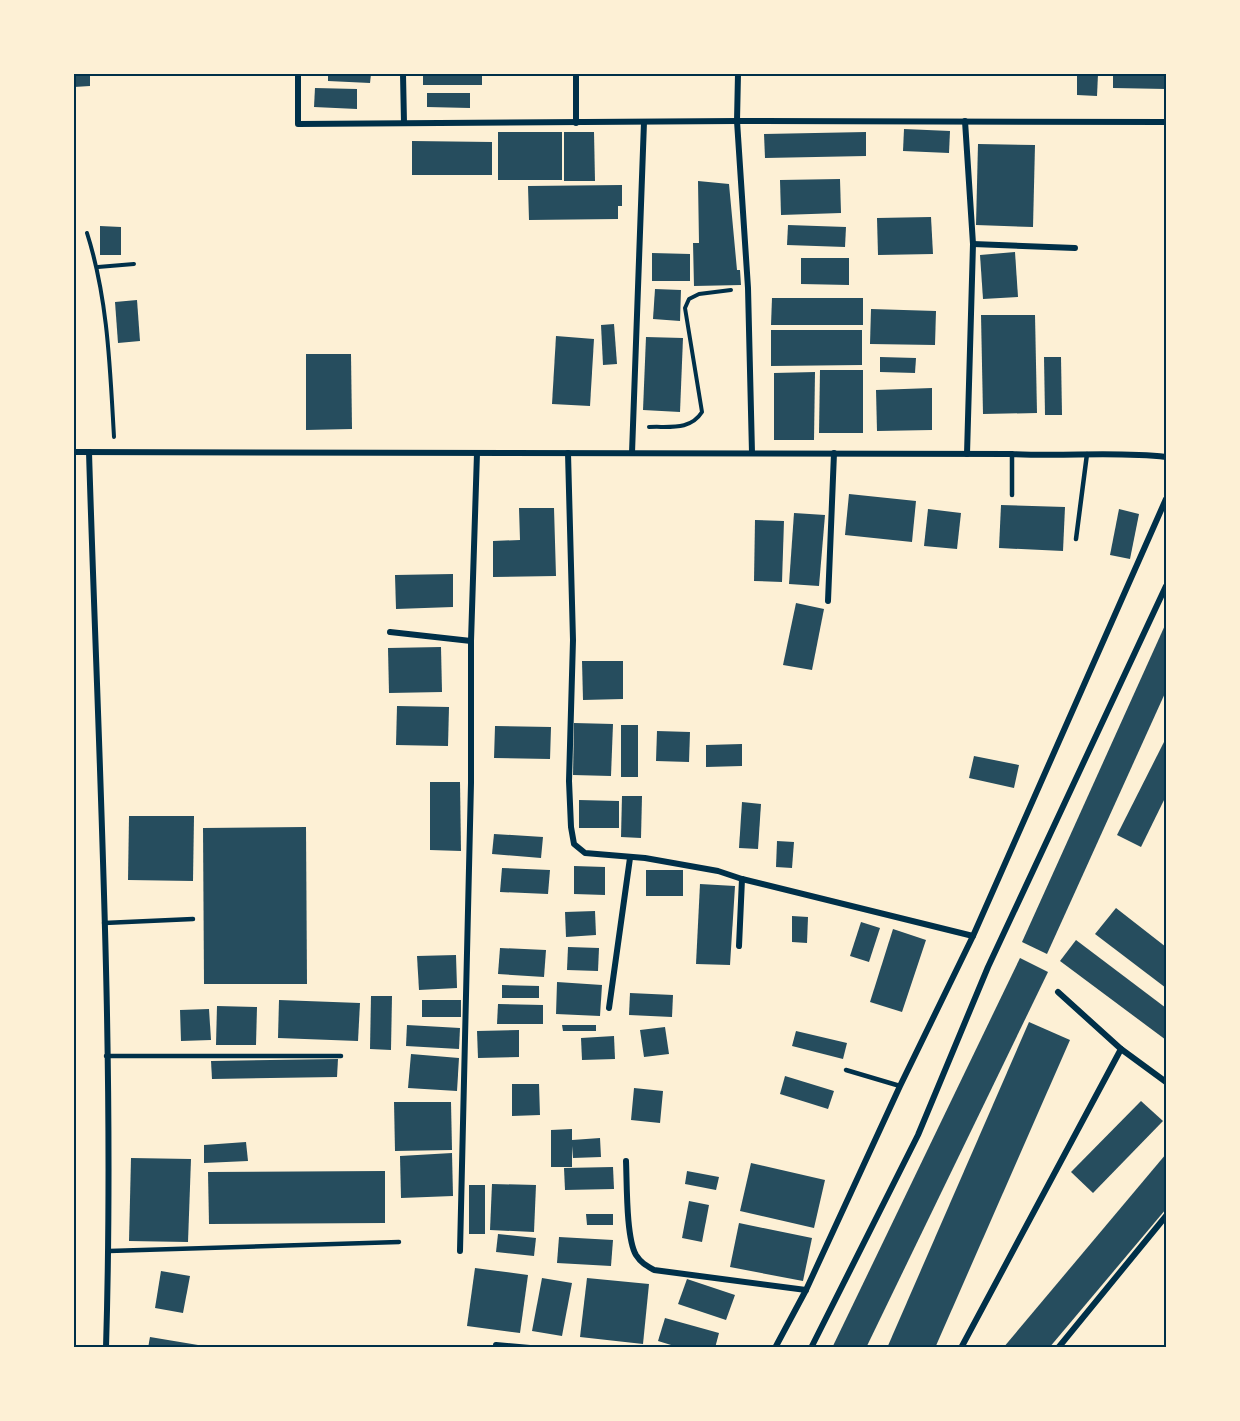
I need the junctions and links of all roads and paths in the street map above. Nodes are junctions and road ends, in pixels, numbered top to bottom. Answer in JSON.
{"nodes":[{"id":1,"x":298,"y":74,"type":"edge"},
{"id":2,"x":404,"y":74,"type":"edge"},
{"id":3,"x":576,"y":74,"type":"edge"},
{"id":4,"x":738,"y":74,"type":"edge"},
{"id":5,"x":737,"y":121,"type":"junction"},
{"id":6,"x":964,"y":121,"type":"junction"},
{"id":7,"x":644,"y":122,"type":"junction"},
{"id":8,"x":1167,"y":122,"type":"edge"},
{"id":9,"x":404,"y":123,"type":"junction"},
{"id":10,"x":576,"y":123,"type":"junction"},
{"id":11,"x":87,"y":233,"type":"dead end"},
{"id":12,"x":973,"y":244,"type":"junction"},
{"id":13,"x":1076,"y":248,"type":"dead end"},
{"id":14,"x":134,"y":264,"type":"dead end"},
{"id":15,"x":98,"y":267,"type":"junction"},
{"id":16,"x":748,"y":288,"type":"junction"},
{"id":17,"x":633,"y":427,"type":"junction"},
{"id":18,"x":74,"y":452,"type":"edge"},
{"id":19,"x":89,"y":452,"type":"junction"},
{"id":20,"x":115,"y":452,"type":"junction"},
{"id":21,"x":477,"y":453,"type":"junction"},
{"id":22,"x":568,"y":453,"type":"junction"},
{"id":23,"x":632,"y":453,"type":"junction"},
{"id":24,"x":752,"y":453,"type":"junction"},
{"id":25,"x":834,"y":453,"type":"junction"},
{"id":26,"x":967,"y":454,"type":"junction"},
{"id":27,"x":1012,"y":454,"type":"junction"},
{"id":28,"x":1087,"y":454,"type":"junction"},
{"id":29,"x":1167,"y":457,"type":"edge"},
{"id":30,"x":1012,"y":495,"type":"dead end"},
{"id":31,"x":1167,"y":499,"type":"edge"},
{"id":32,"x":1076,"y":539,"type":"dead end"},
{"id":33,"x":1167,"y":586,"type":"edge"},
{"id":34,"x":828,"y":601,"type":"dead end"},
{"id":35,"x":390,"y":632,"type":"dead end"},
{"id":36,"x":471,"y":641,"type":"junction"},
{"id":37,"x":630,"y":858,"type":"junction"},
{"id":38,"x":742,"y":879,"type":"junction"},
{"id":39,"x":194,"y":919,"type":"dead end"},
{"id":40,"x":104,"y":923,"type":"junction"},
{"id":41,"x":973,"y":936,"type":"junction"},
{"id":42,"x":739,"y":946,"type":"dead end"},
{"id":43,"x":1058,"y":993,"type":"dead end"},
{"id":44,"x":609,"y":1008,"type":"dead end"},
{"id":45,"x":1121,"y":1049,"type":"junction"},
{"id":46,"x":106,"y":1056,"type":"junction"},
{"id":47,"x":341,"y":1056,"type":"dead end"},
{"id":48,"x":846,"y":1070,"type":"dead end"},
{"id":49,"x":1167,"y":1082,"type":"edge"},
{"id":50,"x":900,"y":1086,"type":"junction"},
{"id":51,"x":626,"y":1161,"type":"dead end"},
{"id":52,"x":1167,"y":1216,"type":"edge"},
{"id":53,"x":399,"y":1242,"type":"dead end"},
{"id":54,"x":109,"y":1251,"type":"junction"},
{"id":55,"x":460,"y":1251,"type":"dead end"},
{"id":56,"x":806,"y":1290,"type":"junction"},
{"id":57,"x":495,"y":1345,"type":"dead end"},
{"id":58,"x":106,"y":1347,"type":"edge"},
{"id":59,"x":530,"y":1347,"type":"edge"},
{"id":60,"x":775,"y":1347,"type":"edge"},
{"id":61,"x":811,"y":1347,"type":"edge"},
{"id":62,"x":961,"y":1347,"type":"edge"},
{"id":63,"x":1058,"y":1347,"type":"edge"}],
"edges":[{"from":1,"to":9,"type":"street"},
{"from":2,"to":9,"type":"street"},
{"from":3,"to":10,"type":"street"},
{"from":4,"to":5,"type":"street"},
{"from":5,"to":6,"type":"street"},
{"from":5,"to":7,"type":"street"},
{"from":5,"to":16,"type":"street"},
{"from":6,"to":8,"type":"street"},
{"from":6,"to":12,"type":"street"},
{"from":7,"to":10,"type":"street"},
{"from":7,"to":17,"type":"street"},
{"from":9,"to":10,"type":"street"},
{"from":11,"to":15,"type":"path"},
{"from":12,"to":13,"type":"street"},
{"from":12,"to":26,"type":"street"},
{"from":14,"to":15,"type":"path"},
{"from":15,"to":20,"type":"path"},
{"from":16,"to":17,"type":"path"},
{"from":16,"to":24,"type":"street"},
{"from":17,"to":23,"type":"street"},
{"from":18,"to":19,"type":"street"},
{"from":19,"to":20,"type":"street"},
{"from":19,"to":40,"type":"street"},
{"from":20,"to":21,"type":"street"},
{"from":21,"to":22,"type":"street"},
{"from":21,"to":36,"type":"street"},
{"from":22,"to":23,"type":"street"},
{"from":22,"to":37,"type":"street"},
{"from":23,"to":24,"type":"street"},
{"from":24,"to":25,"type":"street"},
{"from":25,"to":26,"type":"street"},
{"from":25,"to":34,"type":"street"},
{"from":26,"to":27,"type":"street"},
{"from":27,"to":28,"type":"street"},
{"from":27,"to":30,"type":"lane"},
{"from":28,"to":29,"type":"street"},
{"from":28,"to":32,"type":"lane"},
{"from":31,"to":41,"type":"street"},
{"from":33,"to":61,"type":"street"},
{"from":35,"to":36,"type":"street"},
{"from":36,"to":55,"type":"street"},
{"from":37,"to":38,"type":"street"},
{"from":37,"to":44,"type":"street"},
{"from":38,"to":41,"type":"street"},
{"from":38,"to":42,"type":"street"},
{"from":39,"to":40,"type":"lane"},
{"from":40,"to":46,"type":"street"},
{"from":41,"to":50,"type":"street"},
{"from":43,"to":45,"type":"street"},
{"from":45,"to":49,"type":"street"},
{"from":45,"to":62,"type":"street"},
{"from":46,"to":47,"type":"lane"},
{"from":46,"to":54,"type":"street"},
{"from":48,"to":50,"type":"lane"},
{"from":50,"to":56,"type":"street"},
{"from":51,"to":56,"type":"street"},
{"from":52,"to":63,"type":"street"},
{"from":53,"to":54,"type":"lane"},
{"from":54,"to":58,"type":"street"},
{"from":56,"to":60,"type":"street"},
{"from":57,"to":59,"type":"street"}]}
